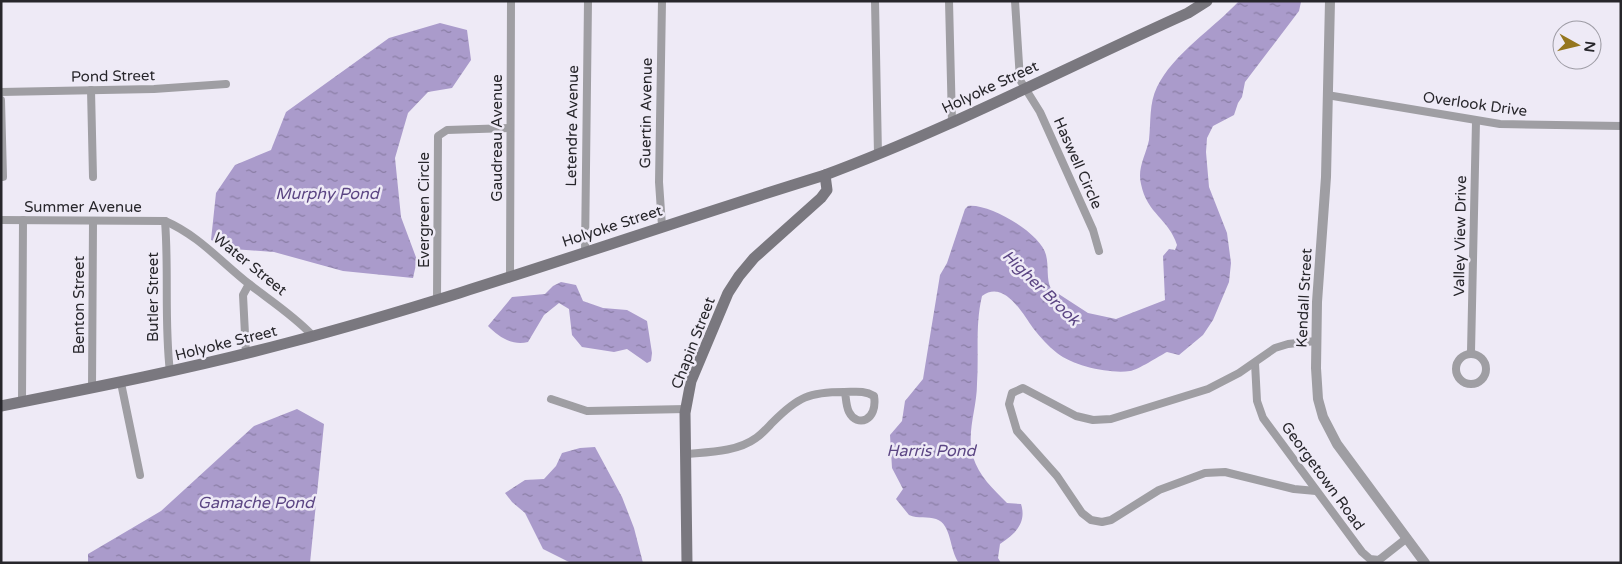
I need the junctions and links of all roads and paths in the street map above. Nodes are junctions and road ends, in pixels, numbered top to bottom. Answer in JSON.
{"nodes":[{"id":1,"x":511,"y":1,"type":"edge"},
{"id":2,"x":588,"y":1,"type":"edge"},
{"id":3,"x":662,"y":1,"type":"edge"},
{"id":4,"x":875,"y":1,"type":"edge"},
{"id":5,"x":949,"y":1,"type":"edge"},
{"id":6,"x":1015,"y":1,"type":"edge"},
{"id":7,"x":1207,"y":1,"type":"edge"},
{"id":8,"x":1330,"y":1,"type":"edge"},
{"id":9,"x":226,"y":84,"type":"dead end"},
{"id":10,"x":1025,"y":88,"type":"junction"},
{"id":11,"x":91,"y":90,"type":"junction"},
{"id":12,"x":1,"y":92,"type":"edge"},
{"id":13,"x":1327,"y":95,"type":"junction"},
{"id":14,"x":1,"y":100,"type":"edge"},
{"id":15,"x":1476,"y":121,"type":"junction"},
{"id":16,"x":952,"y":122,"type":"junction"},
{"id":17,"x":1621,"y":126,"type":"edge"},
{"id":18,"x":510,"y":128,"type":"junction"},
{"id":19,"x":878,"y":155,"type":"junction"},
{"id":20,"x":825,"y":175,"type":"junction"},
{"id":21,"x":3,"y":177,"type":"dead end"},
{"id":22,"x":92,"y":177,"type":"dead end"},
{"id":23,"x":1,"y":220,"type":"edge"},
{"id":24,"x":23,"y":220,"type":"junction"},
{"id":25,"x":165,"y":221,"type":"junction"},
{"id":26,"x":93,"y":222,"type":"junction"},
{"id":27,"x":662,"y":226,"type":"junction"},
{"id":28,"x":585,"y":251,"type":"junction"},
{"id":29,"x":1100,"y":251,"type":"dead end"},
{"id":30,"x":510,"y":276,"type":"junction"},
{"id":31,"x":249,"y":284,"type":"junction"},
{"id":32,"x":437,"y":299,"type":"junction"},
{"id":33,"x":312,"y":335,"type":"junction"},
{"id":34,"x":1316,"y":341,"type":"junction"},
{"id":35,"x":1471,"y":352,"type":"junction"},
{"id":36,"x":246,"y":354,"type":"junction"},
{"id":37,"x":1255,"y":363,"type":"junction"},
{"id":38,"x":170,"y":372,"type":"junction"},
{"id":39,"x":120,"y":382,"type":"junction"},
{"id":40,"x":92,"y":388,"type":"junction"},
{"id":41,"x":845,"y":392,"type":"junction"},
{"id":42,"x":551,"y":399,"type":"dead end"},
{"id":43,"x":22,"y":402,"type":"junction"},
{"id":44,"x":1,"y":406,"type":"edge"},
{"id":45,"x":686,"y":410,"type":"junction"},
{"id":46,"x":686,"y":454,"type":"junction"},
{"id":47,"x":140,"y":475,"type":"dead end"},
{"id":48,"x":1316,"y":490,"type":"junction"},
{"id":49,"x":1407,"y":538,"type":"junction"},
{"id":50,"x":687,"y":563,"type":"edge"},
{"id":51,"x":1425,"y":563,"type":"edge"}],
"edges":[{"from":1,"to":18,"type":"street","name":"Gaudreau Avenue"},
{"from":2,"to":28,"type":"street","name":"Letendre Avenue"},
{"from":3,"to":27,"type":"street","name":"Guertin Avenue"},
{"from":4,"to":19,"type":"street"},
{"from":5,"to":16,"type":"street"},
{"from":6,"to":10,"type":"street","name":"Haswell Circle"},
{"from":7,"to":10,"type":"main road","name":"Holyoke Street"},
{"from":8,"to":13,"type":"street","name":"Kendall Street"},
{"from":9,"to":11,"type":"street","name":"Pond Street"},
{"from":10,"to":16,"type":"main road","name":"Holyoke Street"},
{"from":10,"to":29,"type":"street","name":"Haswell Circle"},
{"from":11,"to":12,"type":"street","name":"Pond Street"},
{"from":11,"to":22,"type":"street"},
{"from":13,"to":15,"type":"street","name":"Overlook Drive"},
{"from":13,"to":34,"type":"street","name":"Kendall Street"},
{"from":14,"to":21,"type":"street"},
{"from":15,"to":17,"type":"street","name":"Overlook Drive"},
{"from":15,"to":35,"type":"street","name":"Valley View Drive"},
{"from":16,"to":19,"type":"main road","name":"Holyoke Street"},
{"from":18,"to":30,"type":"street","name":"Gaudreau Avenue"},
{"from":18,"to":32,"type":"street","name":"Evergreen Circle"},
{"from":19,"to":20,"type":"main road","name":"Holyoke Street"},
{"from":20,"to":27,"type":"main road","name":"Holyoke Street"},
{"from":20,"to":45,"type":"main road","name":"Chapin Street"},
{"from":23,"to":24,"type":"street","name":"Summer Avenue"},
{"from":24,"to":26,"type":"street","name":"Summer Avenue"},
{"from":24,"to":43,"type":"street"},
{"from":25,"to":26,"type":"street","name":"Summer Avenue"},
{"from":25,"to":31,"type":"street","name":"Water Street"},
{"from":25,"to":38,"type":"street","name":"Butler Street"},
{"from":26,"to":40,"type":"street","name":"Benton Street"},
{"from":27,"to":28,"type":"main road","name":"Holyoke Street"},
{"from":28,"to":30,"type":"main road","name":"Holyoke Street"},
{"from":30,"to":32,"type":"main road","name":"Holyoke Street"},
{"from":31,"to":33,"type":"street","name":"Water Street"},
{"from":31,"to":36,"type":"street"},
{"from":32,"to":33,"type":"main road","name":"Holyoke Street"},
{"from":33,"to":36,"type":"main road","name":"Holyoke Street"},
{"from":34,"to":37,"type":"street"},
{"from":34,"to":49,"type":"street","name":"Kendall Street"},
{"from":35,"to":35,"type":"street"},
{"from":36,"to":38,"type":"main road","name":"Holyoke Street"},
{"from":37,"to":48,"type":"street","name":"Georgetown Road"},
{"from":37,"to":48,"type":"street"},
{"from":38,"to":39,"type":"main road","name":"Holyoke Street"},
{"from":39,"to":40,"type":"main road","name":"Holyoke Street"},
{"from":39,"to":47,"type":"street"},
{"from":40,"to":43,"type":"main road","name":"Holyoke Street"},
{"from":41,"to":41,"type":"street"},
{"from":41,"to":46,"type":"street"},
{"from":42,"to":45,"type":"street"},
{"from":43,"to":44,"type":"main road","name":"Holyoke Street"},
{"from":45,"to":46,"type":"main road","name":"Chapin Street"},
{"from":46,"to":50,"type":"main road","name":"Chapin Street"},
{"from":48,"to":49,"type":"street","name":"Georgetown Road"},
{"from":49,"to":51,"type":"street","name":"Kendall Street"}]}
